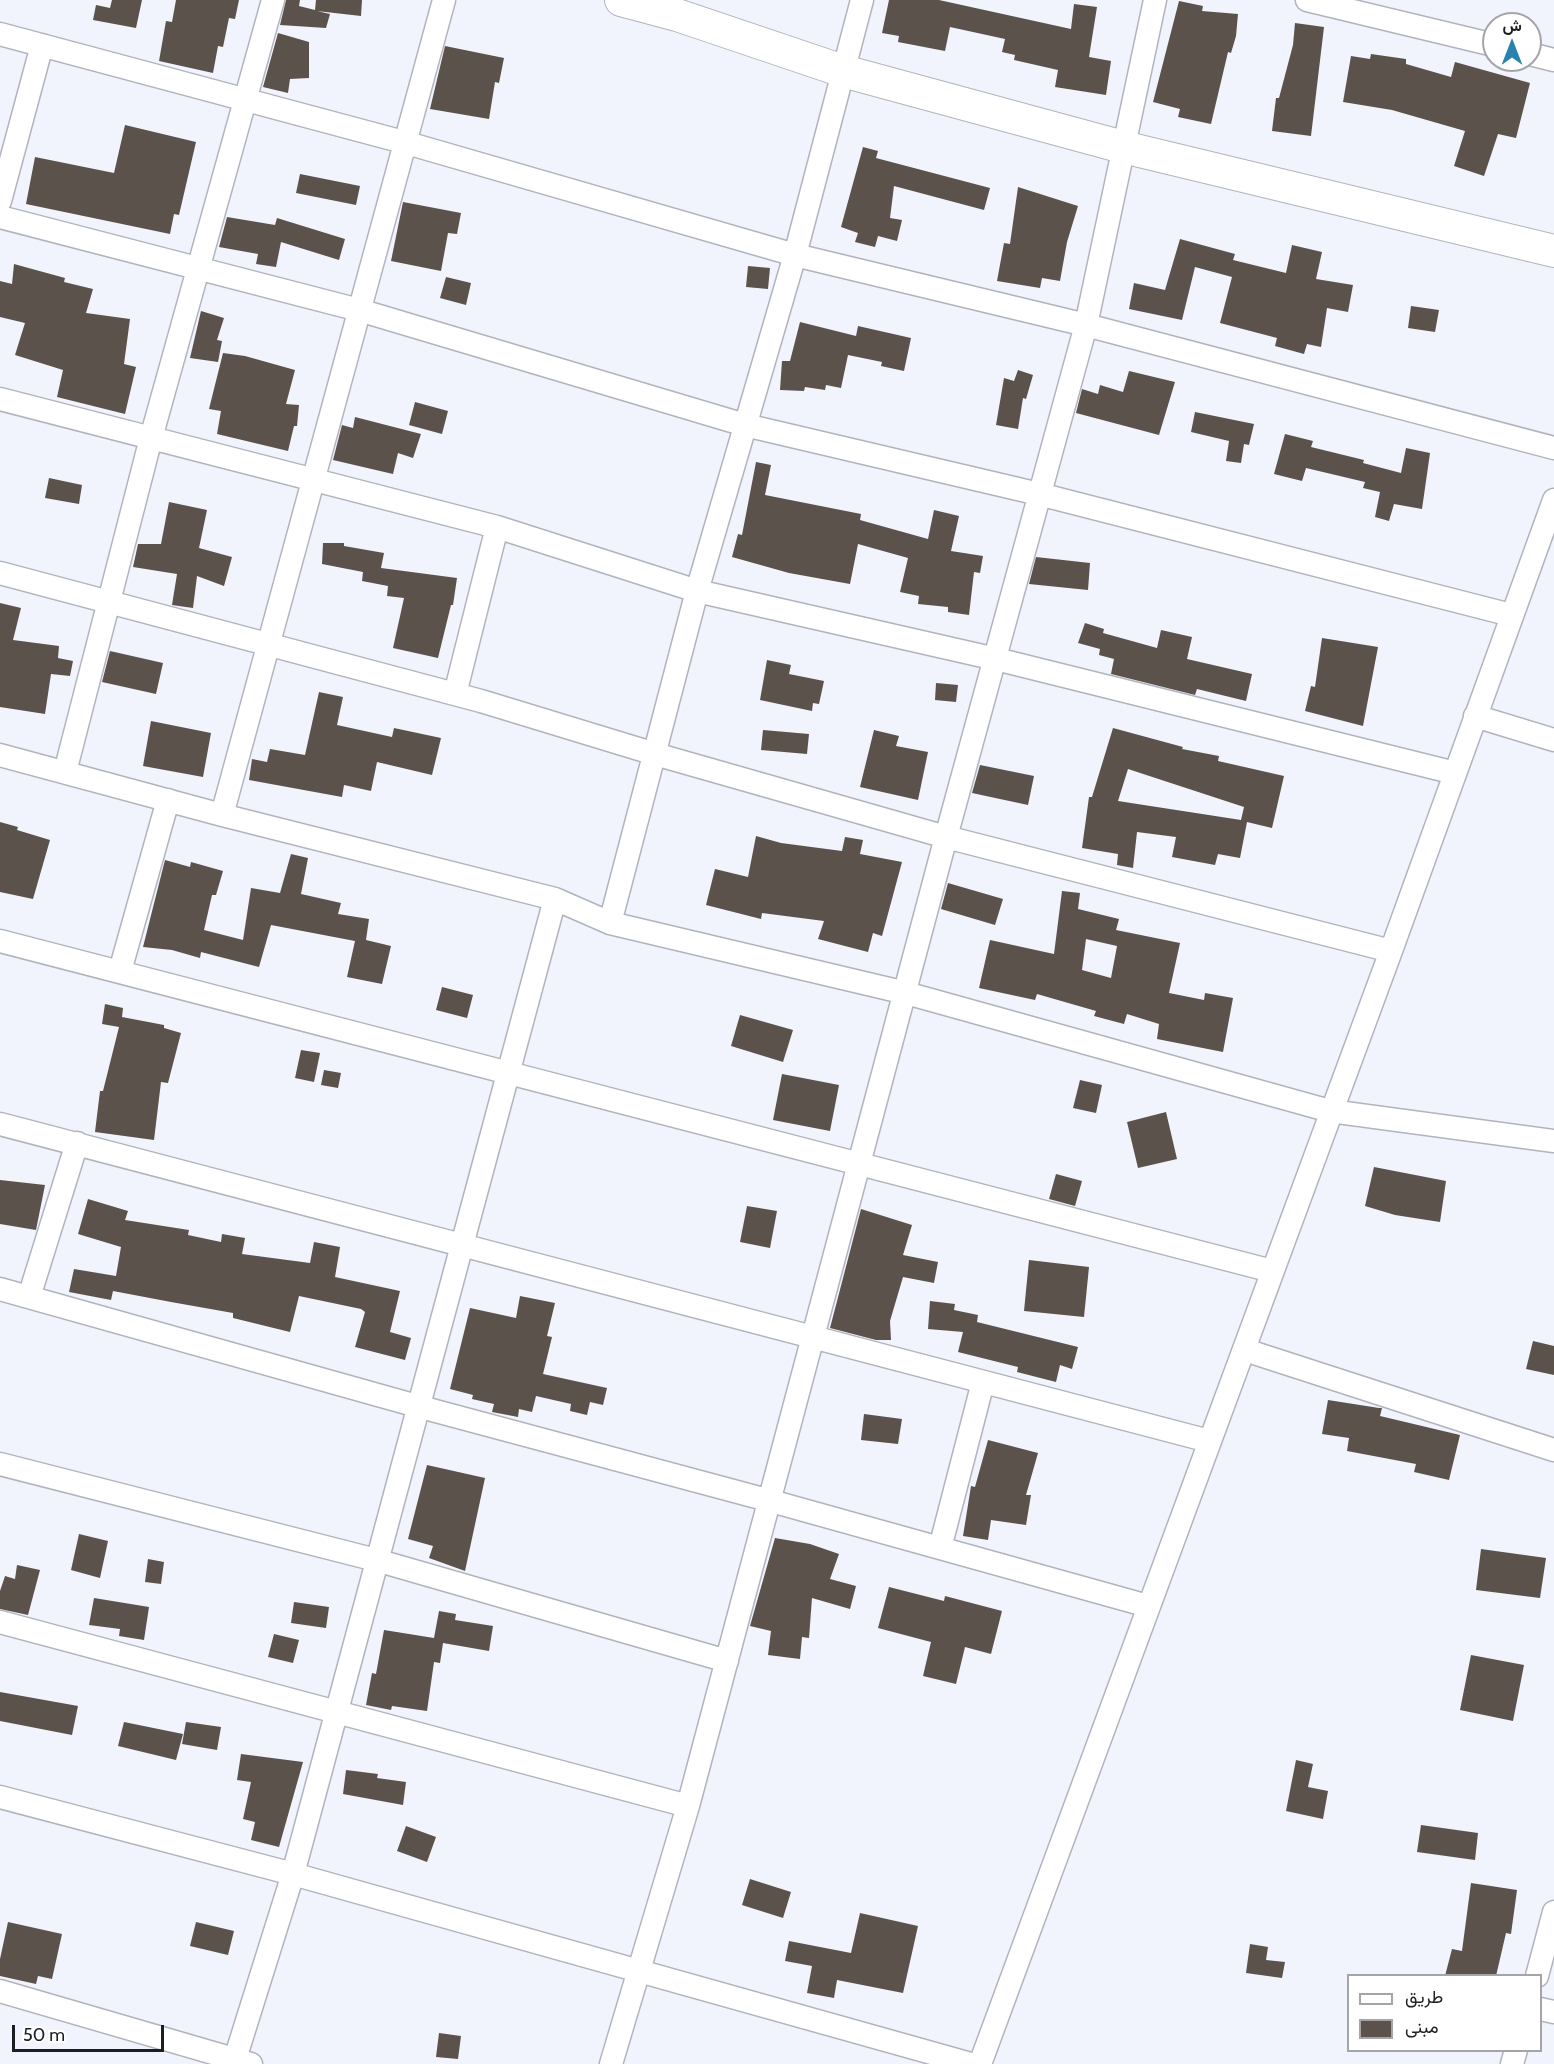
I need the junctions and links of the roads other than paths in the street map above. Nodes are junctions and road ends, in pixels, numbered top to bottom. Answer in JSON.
{"nodes":[{"id":1,"x":273,"y":0,"type":"edge"},
{"id":2,"x":444,"y":0,"type":"edge"},
{"id":3,"x":621,"y":0,"type":"edge"},
{"id":4,"x":862,"y":0,"type":"edge"},
{"id":5,"x":1155,"y":0,"type":"edge"},
{"id":6,"x":1307,"y":0,"type":"edge"},
{"id":7,"x":0,"y":34,"type":"edge"},
{"id":8,"x":1482,"y":42,"type":"edge"},
{"id":9,"x":42,"y":45,"type":"junction"},
{"id":10,"x":843,"y":71,"type":"junction"},
{"id":11,"x":246,"y":101,"type":"junction"},
{"id":12,"x":407,"y":143,"type":"junction"},
{"id":13,"x":1123,"y":147,"type":"junction"},
{"id":14,"x":0,"y":201,"type":"edge"},
{"id":15,"x":0,"y":217,"type":"edge"},
{"id":16,"x":1554,"y":252,"type":"edge"},
{"id":17,"x":795,"y":255,"type":"junction"},
{"id":18,"x":200,"y":270,"type":"junction"},
{"id":19,"x":359,"y":310,"type":"junction"},
{"id":20,"x":1086,"y":325,"type":"junction"},
{"id":21,"x":0,"y":399,"type":"edge"},
{"id":22,"x":745,"y":425,"type":"junction"},
{"id":23,"x":151,"y":438,"type":"junction"},
{"id":24,"x":1554,"y":448,"type":"edge"},
{"id":25,"x":314,"y":478,"type":"junction"},
{"id":26,"x":1039,"y":494,"type":"junction"},
{"id":27,"x":1554,"y":500,"type":"edge"},
{"id":28,"x":498,"y":527,"type":"junction"},
{"id":29,"x":0,"y":573,"type":"edge"},
{"id":30,"x":697,"y":591,"type":"junction"},
{"id":31,"x":108,"y":601,"type":"junction"},
{"id":32,"x":1511,"y":615,"type":"junction"},
{"id":33,"x":269,"y":645,"type":"junction"},
{"id":34,"x":996,"y":659,"type":"junction"},
{"id":35,"x":455,"y":694,"type":"junction"},
{"id":36,"x":1475,"y":716,"type":"junction"},
{"id":37,"x":1554,"y":740,"type":"edge"},
{"id":38,"x":0,"y":754,"type":"edge"},
{"id":39,"x":655,"y":754,"type":"junction"},
{"id":40,"x":65,"y":772,"type":"junction"},
{"id":41,"x":1455,"y":773,"type":"junction"},
{"id":42,"x":168,"y":800,"type":"junction"},
{"id":43,"x":222,"y":815,"type":"junction"},
{"id":44,"x":946,"y":837,"type":"junction"},
{"id":45,"x":555,"y":899,"type":"junction"},
{"id":46,"x":610,"y":923,"type":"junction"},
{"id":47,"x":0,"y":940,"type":"edge"},
{"id":48,"x":1391,"y":951,"type":"junction"},
{"id":49,"x":120,"y":972,"type":"junction"},
{"id":50,"x":906,"y":993,"type":"junction"},
{"id":51,"x":507,"y":1072,"type":"junction"},
{"id":52,"x":1330,"y":1111,"type":"junction"},
{"id":53,"x":0,"y":1124,"type":"edge"},
{"id":54,"x":1554,"y":1142,"type":"edge"},
{"id":55,"x":77,"y":1143,"type":"junction"},
{"id":56,"x":861,"y":1164,"type":"junction"},
{"id":57,"x":461,"y":1243,"type":"junction"},
{"id":58,"x":1272,"y":1271,"type":"junction"},
{"id":59,"x":0,"y":1289,"type":"edge"},
{"id":60,"x":29,"y":1297,"type":"junction"},
{"id":61,"x":814,"y":1339,"type":"junction"},
{"id":62,"x":1245,"y":1350,"type":"junction"},
{"id":63,"x":983,"y":1382,"type":"junction"},
{"id":64,"x":417,"y":1406,"type":"junction"},
{"id":65,"x":1209,"y":1441,"type":"junction"},
{"id":66,"x":1554,"y":1450,"type":"edge"},
{"id":67,"x":0,"y":1464,"type":"edge"},
{"id":68,"x":771,"y":1500,"type":"junction"},
{"id":69,"x":940,"y":1548,"type":"junction"},
{"id":70,"x":376,"y":1560,"type":"junction"},
{"id":71,"x":1148,"y":1606,"type":"junction"},
{"id":72,"x":0,"y":1622,"type":"edge"},
{"id":73,"x":727,"y":1661,"type":"junction"},
{"id":74,"x":335,"y":1713,"type":"junction"},
{"id":75,"x":0,"y":1797,"type":"edge"},
{"id":76,"x":688,"y":1806,"type":"junction"},
{"id":77,"x":292,"y":1874,"type":"junction"},
{"id":78,"x":1554,"y":1912,"type":"edge"},
{"id":79,"x":639,"y":1972,"type":"junction"},
{"id":80,"x":1538,"y":1974,"type":"edge"},
{"id":81,"x":0,"y":1991,"type":"edge"},
{"id":82,"x":243,"y":2062,"type":"edge"},
{"id":83,"x":611,"y":2064,"type":"edge"},
{"id":84,"x":971,"y":2064,"type":"edge"},
{"id":85,"x":980,"y":2064,"type":"edge"}],
"edges":[{"from":1,"to":11,"type":"street"},
{"from":2,"to":12,"type":"street"},
{"from":3,"to":10,"type":"street"},
{"from":4,"to":10,"type":"street"},
{"from":5,"to":13,"type":"street"},
{"from":6,"to":8,"type":"street"},
{"from":7,"to":9,"type":"street"},
{"from":9,"to":11,"type":"street"},
{"from":9,"to":14,"type":"street"},
{"from":10,"to":13,"type":"street"},
{"from":10,"to":17,"type":"street"},
{"from":11,"to":12,"type":"street"},
{"from":11,"to":18,"type":"street"},
{"from":12,"to":17,"type":"street"},
{"from":12,"to":19,"type":"street"},
{"from":13,"to":16,"type":"street"},
{"from":13,"to":20,"type":"street"},
{"from":15,"to":18,"type":"street"},
{"from":17,"to":20,"type":"street"},
{"from":17,"to":22,"type":"street"},
{"from":18,"to":19,"type":"street"},
{"from":18,"to":23,"type":"street"},
{"from":19,"to":22,"type":"street"},
{"from":19,"to":25,"type":"street"},
{"from":20,"to":24,"type":"street"},
{"from":20,"to":26,"type":"street"},
{"from":21,"to":23,"type":"street"},
{"from":22,"to":26,"type":"street"},
{"from":22,"to":30,"type":"street"},
{"from":23,"to":25,"type":"street"},
{"from":23,"to":31,"type":"street"},
{"from":25,"to":28,"type":"street"},
{"from":25,"to":33,"type":"street"},
{"from":26,"to":32,"type":"street"},
{"from":26,"to":34,"type":"street"},
{"from":27,"to":32,"type":"street"},
{"from":28,"to":30,"type":"street"},
{"from":28,"to":35,"type":"street"},
{"from":29,"to":31,"type":"street"},
{"from":30,"to":34,"type":"street"},
{"from":30,"to":39,"type":"street"},
{"from":31,"to":33,"type":"street"},
{"from":31,"to":40,"type":"street"},
{"from":32,"to":36,"type":"street"},
{"from":33,"to":35,"type":"street"},
{"from":33,"to":43,"type":"street"},
{"from":34,"to":41,"type":"street"},
{"from":34,"to":44,"type":"street"},
{"from":35,"to":39,"type":"street"},
{"from":36,"to":37,"type":"street"},
{"from":36,"to":41,"type":"street"},
{"from":38,"to":40,"type":"street"},
{"from":39,"to":44,"type":"street"},
{"from":39,"to":46,"type":"street"},
{"from":40,"to":42,"type":"street"},
{"from":41,"to":48,"type":"street"},
{"from":42,"to":43,"type":"street"},
{"from":42,"to":49,"type":"street"},
{"from":43,"to":45,"type":"street"},
{"from":44,"to":48,"type":"street"},
{"from":44,"to":50,"type":"street"},
{"from":45,"to":46,"type":"street"},
{"from":45,"to":51,"type":"street"},
{"from":46,"to":50,"type":"street"},
{"from":47,"to":49,"type":"street"},
{"from":48,"to":52,"type":"street"},
{"from":49,"to":51,"type":"street"},
{"from":50,"to":52,"type":"street"},
{"from":50,"to":56,"type":"street"},
{"from":51,"to":56,"type":"street"},
{"from":51,"to":57,"type":"street"},
{"from":52,"to":54,"type":"street"},
{"from":52,"to":58,"type":"street"},
{"from":53,"to":55,"type":"street"},
{"from":55,"to":57,"type":"street"},
{"from":55,"to":60,"type":"street"},
{"from":56,"to":58,"type":"street"},
{"from":56,"to":61,"type":"street"},
{"from":57,"to":61,"type":"street"},
{"from":57,"to":64,"type":"street"},
{"from":58,"to":62,"type":"street"},
{"from":59,"to":60,"type":"street"},
{"from":60,"to":64,"type":"street"},
{"from":61,"to":63,"type":"street"},
{"from":61,"to":68,"type":"street"},
{"from":62,"to":65,"type":"street"},
{"from":62,"to":66,"type":"street"},
{"from":63,"to":65,"type":"street"},
{"from":63,"to":69,"type":"street"},
{"from":64,"to":68,"type":"street"},
{"from":64,"to":70,"type":"street"},
{"from":65,"to":71,"type":"street"},
{"from":67,"to":70,"type":"street"},
{"from":68,"to":69,"type":"street"},
{"from":68,"to":73,"type":"street"},
{"from":69,"to":71,"type":"street"},
{"from":70,"to":73,"type":"street"},
{"from":70,"to":74,"type":"street"},
{"from":71,"to":85,"type":"street"},
{"from":72,"to":74,"type":"street"},
{"from":73,"to":76,"type":"street"},
{"from":74,"to":76,"type":"street"},
{"from":74,"to":77,"type":"street"},
{"from":75,"to":77,"type":"street"},
{"from":76,"to":79,"type":"street"},
{"from":77,"to":79,"type":"street"},
{"from":77,"to":82,"type":"street"},
{"from":78,"to":80,"type":"street"},
{"from":79,"to":83,"type":"street"},
{"from":79,"to":84,"type":"street"},
{"from":81,"to":82,"type":"street"}]}
